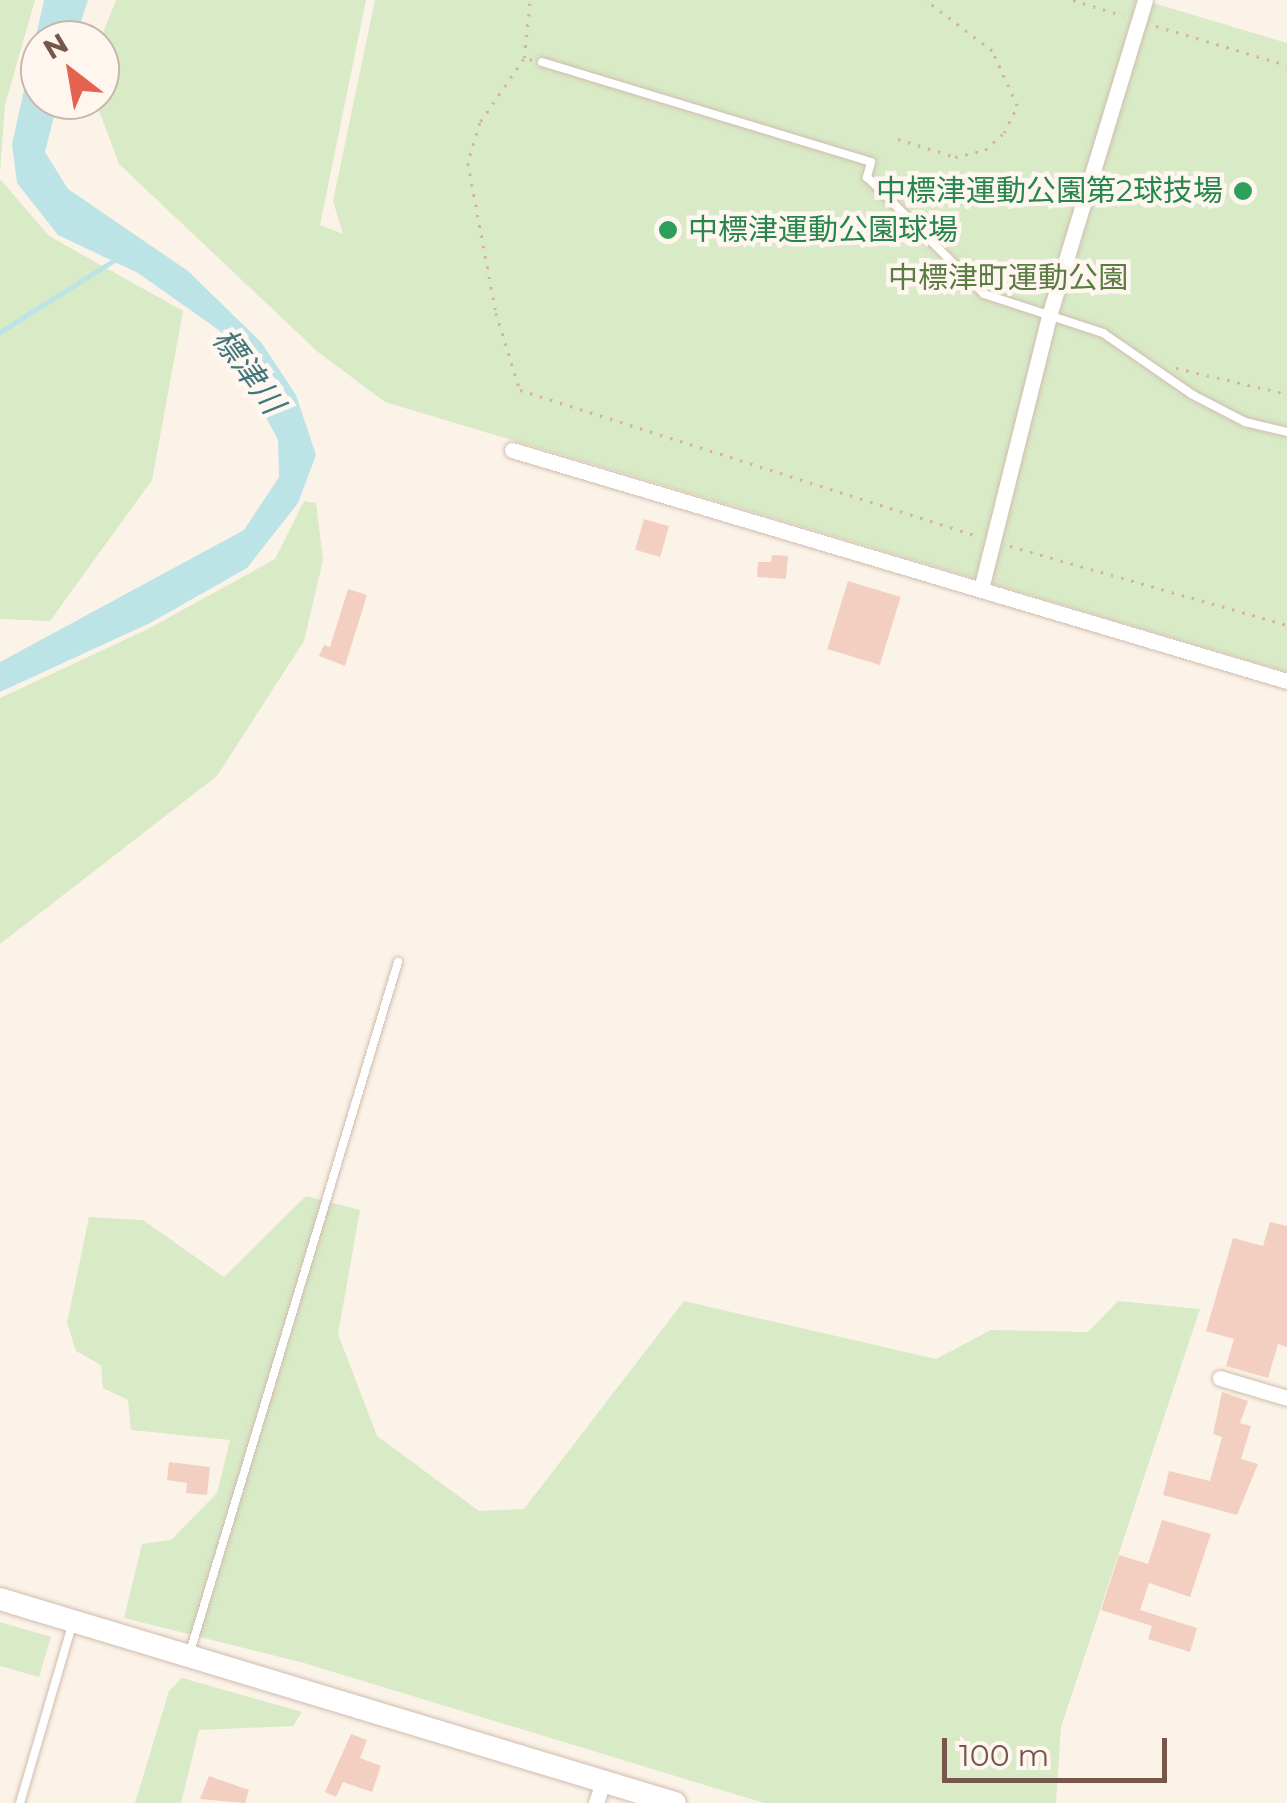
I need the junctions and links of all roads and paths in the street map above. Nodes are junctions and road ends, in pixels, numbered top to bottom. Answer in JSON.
{"nodes":[{"id":1,"x":530,"y":0,"type":"edge"},
{"id":2,"x":925,"y":0,"type":"edge"},
{"id":3,"x":1073,"y":0,"type":"edge"},
{"id":4,"x":1145,"y":0,"type":"edge"},
{"id":5,"x":1139,"y":20,"type":"junction"},
{"id":6,"x":524,"y":59,"type":"junction"},
{"id":7,"x":542,"y":62,"type":"joint"},
{"id":8,"x":1287,"y":65,"type":"edge"},
{"id":9,"x":898,"y":139,"type":"dead end"},
{"id":10,"x":1049,"y":316,"type":"junction"},
{"id":11,"x":1162,"y":362,"type":"dead end"},
{"id":12,"x":1287,"y":394,"type":"edge"},
{"id":13,"x":1287,"y":432,"type":"edge"},
{"id":14,"x":512,"y":450,"type":"dead end"},
{"id":15,"x":993,"y":541,"type":"junction"},
{"id":16,"x":981,"y":590,"type":"junction"},
{"id":17,"x":1287,"y":625,"type":"edge"},
{"id":18,"x":1287,"y":681,"type":"edge"},
{"id":19,"x":398,"y":962,"type":"dead end"},
{"id":20,"x":1220,"y":1378,"type":"dead end"},
{"id":21,"x":1287,"y":1398,"type":"edge"},
{"id":22,"x":0,"y":1599,"type":"edge"},
{"id":23,"x":74,"y":1621,"type":"junction"},
{"id":24,"x":188,"y":1656,"type":"junction"},
{"id":25,"x":600,"y":1792,"type":"edge"},
{"id":26,"x":20,"y":1803,"type":"edge"},
{"id":27,"x":675,"y":1803,"type":"edge"}],
"edges":[{"from":1,"to":6,"type":"path"},
{"from":2,"to":9,"type":"path"},
{"from":3,"to":5,"type":"path"},
{"from":4,"to":5,"type":"street"},
{"from":5,"to":8,"type":"path"},
{"from":5,"to":10,"type":"street"},
{"from":6,"to":7,"type":"path"},
{"from":6,"to":15,"type":"path"},
{"from":7,"to":10,"type":"lane"},
{"from":10,"to":13,"type":"lane"},
{"from":10,"to":15,"type":"street"},
{"from":11,"to":12,"type":"path"},
{"from":14,"to":16,"type":"street"},
{"from":15,"to":16,"type":"street"},
{"from":15,"to":17,"type":"path"},
{"from":16,"to":18,"type":"street"},
{"from":19,"to":24,"type":"lane"},
{"from":20,"to":21,"type":"street"},
{"from":22,"to":23,"type":"street"},
{"from":23,"to":24,"type":"street"},
{"from":23,"to":26,"type":"lane"},
{"from":24,"to":25,"type":"street"},
{"from":25,"to":27,"type":"street"}]}
